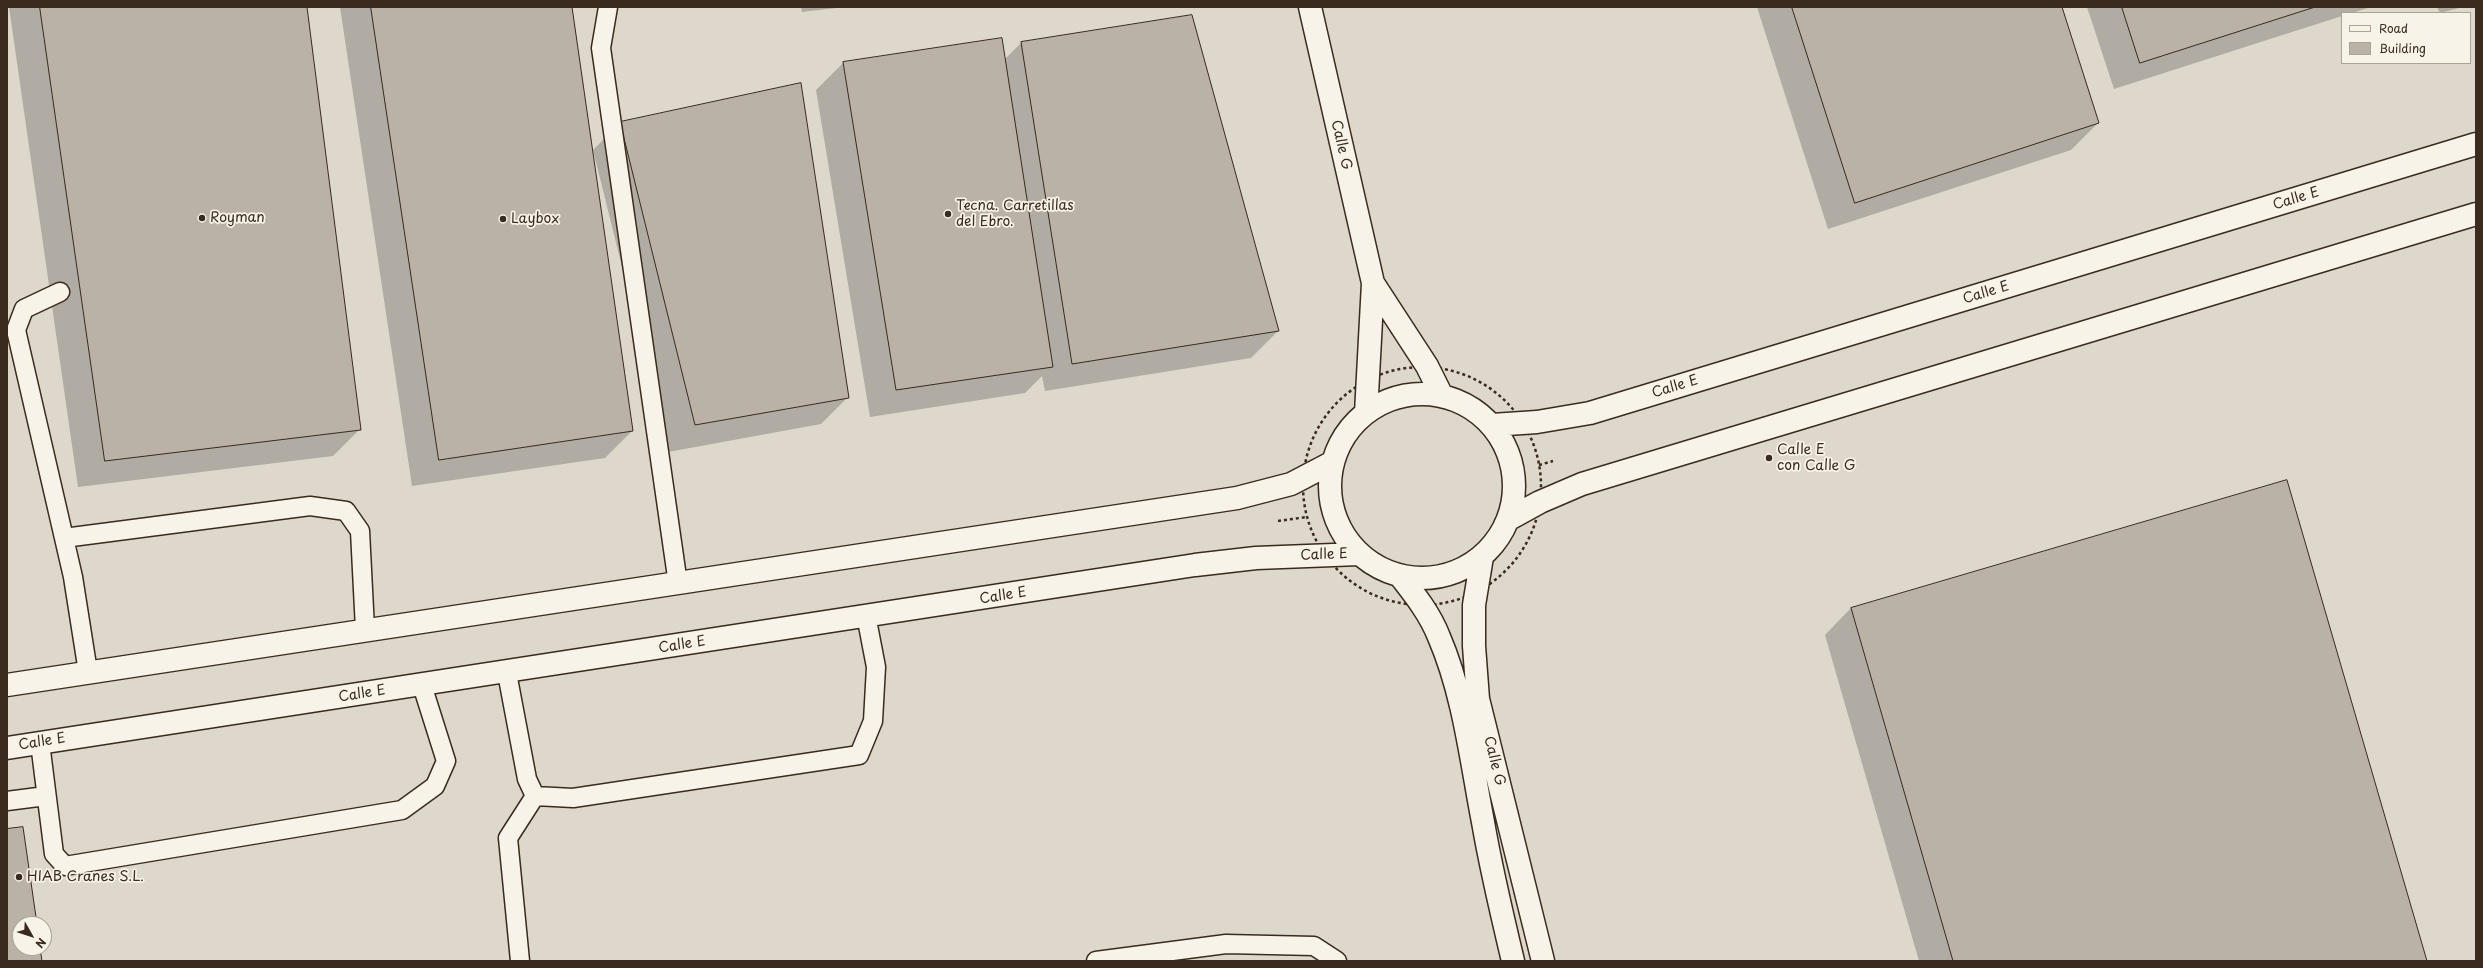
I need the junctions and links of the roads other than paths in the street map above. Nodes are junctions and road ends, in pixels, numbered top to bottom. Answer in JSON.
{"nodes":[{"id":1,"x":608,"y":7,"type":"edge"},
{"id":2,"x":1310,"y":7,"type":"edge"},
{"id":3,"x":2476,"y":144,"type":"edge"},
{"id":4,"x":2476,"y":214,"type":"edge"},
{"id":5,"x":1373,"y":283,"type":"junction"},
{"id":6,"x":60,"y":292,"type":"dead end"},
{"id":7,"x":1442,"y":396,"type":"junction"},
{"id":8,"x":1366,"y":413,"type":"junction"},
{"id":9,"x":1492,"y":425,"type":"junction"},
{"id":10,"x":1333,"y":462,"type":"junction"},
{"id":11,"x":1509,"y":519,"type":"junction"},
{"id":12,"x":64,"y":538,"type":"junction"},
{"id":13,"x":1359,"y":554,"type":"junction"},
{"id":14,"x":1482,"y":557,"type":"junction"},
{"id":15,"x":1400,"y":576,"type":"junction"},
{"id":16,"x":678,"y":584,"type":"junction"},
{"id":17,"x":866,"y":615,"type":"junction"},
{"id":18,"x":365,"y":629,"type":"junction"},
{"id":19,"x":88,"y":672,"type":"junction"},
{"id":20,"x":507,"y":672,"type":"junction"},
{"id":21,"x":7,"y":685,"type":"edge"},
{"id":22,"x":422,"y":685,"type":"junction"},
{"id":23,"x":40,"y":743,"type":"junction"},
{"id":24,"x":7,"y":748,"type":"edge"},
{"id":25,"x":46,"y":796,"type":"junction"},
{"id":26,"x":535,"y":796,"type":"junction"},
{"id":27,"x":7,"y":801,"type":"edge"},
{"id":28,"x":520,"y":961,"type":"edge"},
{"id":29,"x":1096,"y":961,"type":"edge"},
{"id":30,"x":1337,"y":961,"type":"edge"},
{"id":31,"x":1513,"y":961,"type":"edge"},
{"id":32,"x":1543,"y":961,"type":"edge"}],
"edges":[{"from":1,"to":16,"type":"lane"},
{"from":2,"to":5,"type":"street","name":"Calle G"},
{"from":3,"to":9,"type":"street","name":"Calle E"},
{"from":4,"to":11,"type":"street"},
{"from":5,"to":7,"type":"street","name":"Calle G"},
{"from":5,"to":8,"type":"street","name":"Calle G"},
{"from":6,"to":12,"type":"lane"},
{"from":7,"to":8,"type":"street"},
{"from":7,"to":9,"type":"street"},
{"from":8,"to":10,"type":"street"},
{"from":9,"to":11,"type":"street"},
{"from":10,"to":13,"type":"street"},
{"from":10,"to":16,"type":"street"},
{"from":11,"to":14,"type":"street"},
{"from":12,"to":18,"type":"lane"},
{"from":12,"to":19,"type":"lane"},
{"from":13,"to":15,"type":"street"},
{"from":13,"to":17,"type":"street","name":"Calle E"},
{"from":14,"to":15,"type":"street"},
{"from":14,"to":32,"type":"street","name":"Calle G"},
{"from":15,"to":31,"type":"street","name":"Calle G"},
{"from":16,"to":18,"type":"street"},
{"from":17,"to":20,"type":"street","name":"Calle E"},
{"from":17,"to":26,"type":"lane"},
{"from":18,"to":19,"type":"street"},
{"from":19,"to":21,"type":"street"},
{"from":20,"to":22,"type":"street","name":"Calle E"},
{"from":20,"to":26,"type":"lane"},
{"from":22,"to":23,"type":"street","name":"Calle E"},
{"from":22,"to":25,"type":"lane"},
{"from":23,"to":24,"type":"street","name":"Calle E"},
{"from":23,"to":25,"type":"lane"},
{"from":25,"to":27,"type":"lane"},
{"from":26,"to":28,"type":"lane"},
{"from":29,"to":30,"type":"lane"}]}
